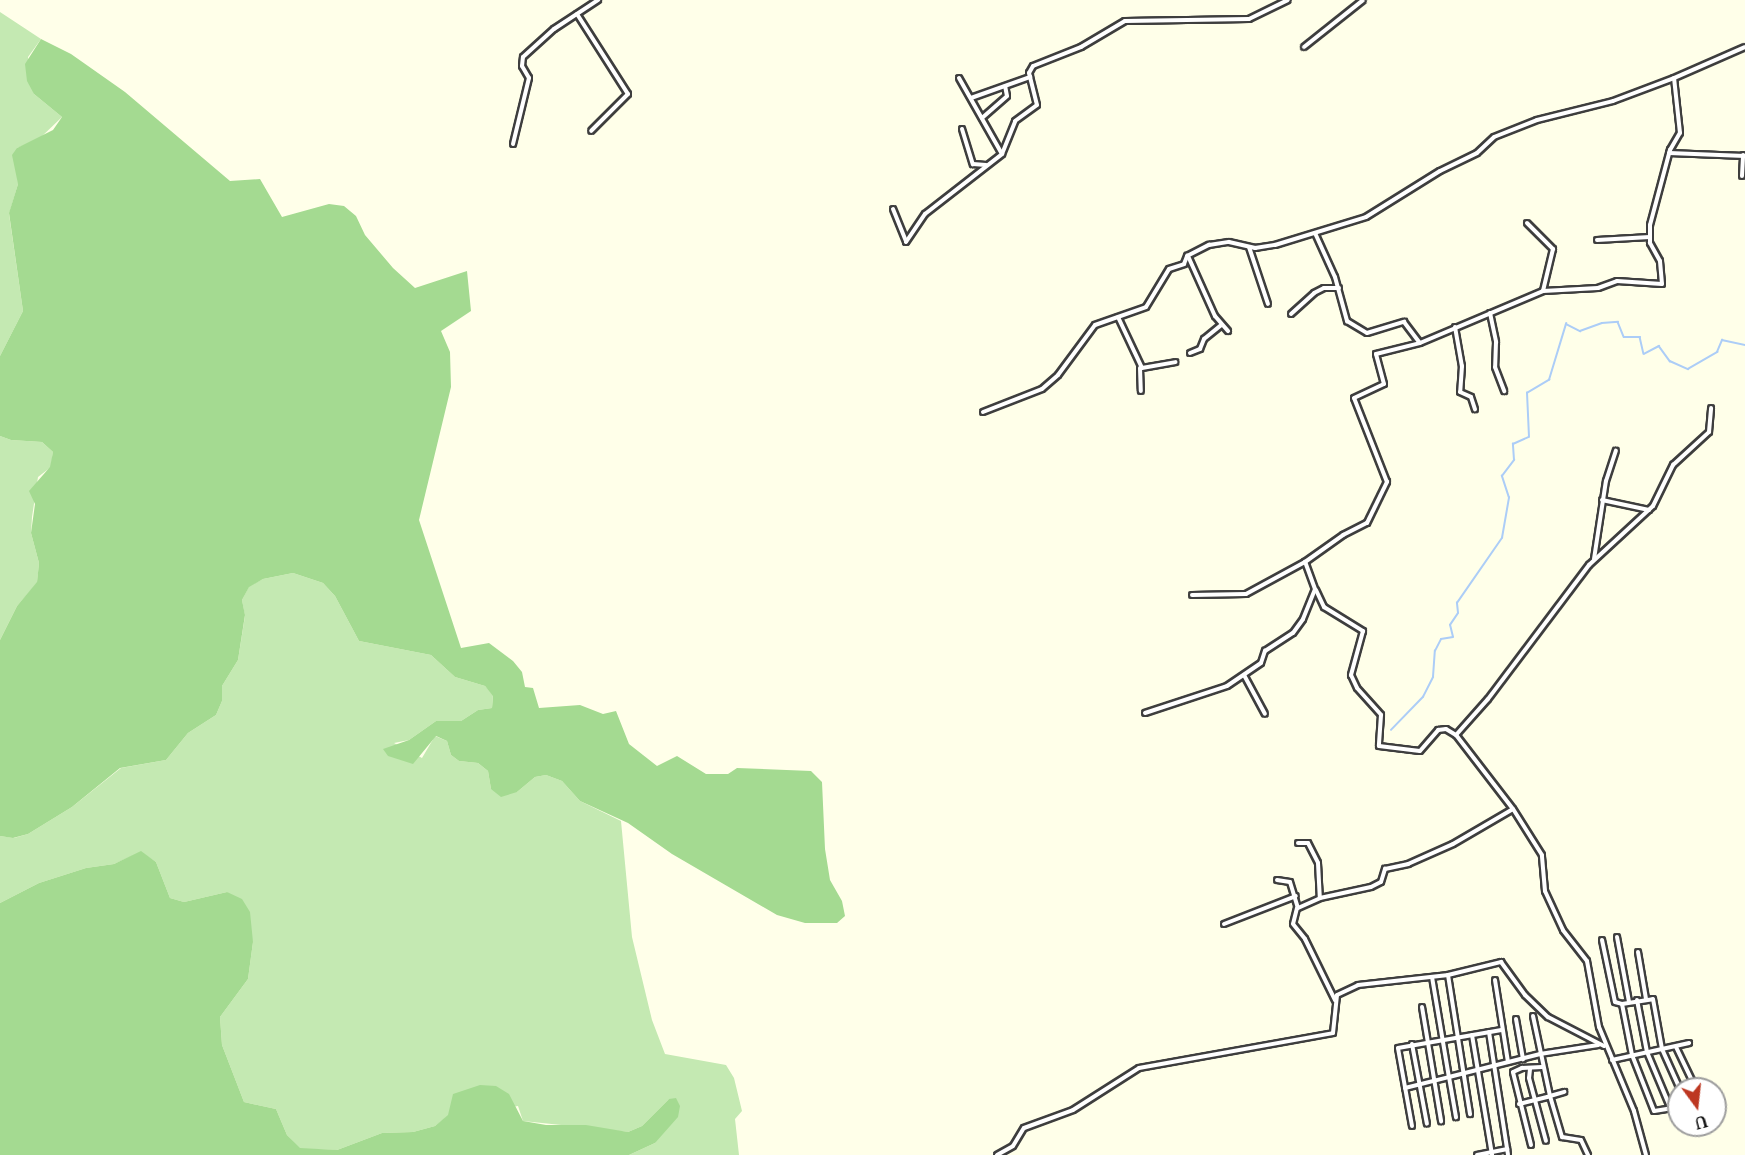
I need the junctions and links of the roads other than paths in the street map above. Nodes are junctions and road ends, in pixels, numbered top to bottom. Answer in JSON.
{"nodes":[{"id":1,"x":598,"y":0,"type":"edge"},
{"id":2,"x":1288,"y":0,"type":"edge"},
{"id":3,"x":1363,"y":0,"type":"edge"},
{"id":4,"x":577,"y":14,"type":"junction"},
{"id":5,"x":1304,"y":47,"type":"dead end"},
{"id":6,"x":1745,"y":47,"type":"edge"},
{"id":7,"x":1030,"y":77,"type":"junction"},
{"id":8,"x":959,"y":78,"type":"dead end"},
{"id":9,"x":1674,"y":78,"type":"junction"},
{"id":10,"x":1005,"y":86,"type":"junction"},
{"id":11,"x":970,"y":98,"type":"junction"},
{"id":12,"x":982,"y":118,"type":"junction"},
{"id":13,"x":962,"y":129,"type":"dead end"},
{"id":14,"x":591,"y":131,"type":"dead end"},
{"id":15,"x":513,"y":144,"type":"dead end"},
{"id":16,"x":1669,"y":153,"type":"junction"},
{"id":17,"x":1002,"y":154,"type":"junction"},
{"id":18,"x":1744,"y":155,"type":"edge"},
{"id":19,"x":986,"y":165,"type":"junction"},
{"id":20,"x":1742,"y":176,"type":"dead end"},
{"id":21,"x":892,"y":209,"type":"dead end"},
{"id":22,"x":1527,"y":223,"type":"dead end"},
{"id":23,"x":1315,"y":233,"type":"junction"},
{"id":24,"x":1650,"y":237,"type":"junction"},
{"id":25,"x":1596,"y":240,"type":"dead end"},
{"id":26,"x":1249,"y":247,"type":"junction"},
{"id":27,"x":1187,"y":256,"type":"junction"},
{"id":28,"x":1339,"y":288,"type":"junction"},
{"id":29,"x":1543,"y":291,"type":"junction"},
{"id":30,"x":1268,"y":304,"type":"dead end"},
{"id":31,"x":1490,"y":313,"type":"junction"},
{"id":32,"x":1291,"y":314,"type":"dead end"},
{"id":33,"x":1118,"y":316,"type":"junction"},
{"id":34,"x":1221,"y":325,"type":"junction"},
{"id":35,"x":1455,"y":327,"type":"junction"},
{"id":36,"x":1228,"y":331,"type":"dead end"},
{"id":37,"x":1420,"y":342,"type":"junction"},
{"id":38,"x":1190,"y":353,"type":"dead end"},
{"id":39,"x":1175,"y":362,"type":"dead end"},
{"id":40,"x":1140,"y":367,"type":"junction"},
{"id":41,"x":1141,"y":391,"type":"dead end"},
{"id":42,"x":1504,"y":391,"type":"dead end"},
{"id":43,"x":1711,"y":408,"type":"dead end"},
{"id":44,"x":1475,"y":409,"type":"dead end"},
{"id":45,"x":983,"y":412,"type":"dead end"},
{"id":46,"x":1616,"y":451,"type":"dead end"},
{"id":47,"x":1602,"y":500,"type":"junction"},
{"id":48,"x":1649,"y":510,"type":"junction"},
{"id":49,"x":1594,"y":560,"type":"junction"},
{"id":50,"x":1305,"y":562,"type":"junction"},
{"id":51,"x":1316,"y":589,"type":"junction"},
{"id":52,"x":1192,"y":595,"type":"dead end"},
{"id":53,"x":1244,"y":675,"type":"junction"},
{"id":54,"x":1145,"y":713,"type":"dead end"},
{"id":55,"x":1265,"y":714,"type":"dead end"},
{"id":56,"x":1456,"y":735,"type":"junction"},
{"id":57,"x":1513,"y":809,"type":"junction"},
{"id":58,"x":1298,"y":843,"type":"dead end"},
{"id":59,"x":1277,"y":880,"type":"dead end"},
{"id":60,"x":1296,"y":896,"type":"junction"},
{"id":61,"x":1320,"y":898,"type":"junction"},
{"id":62,"x":1297,"y":908,"type":"junction"},
{"id":63,"x":1224,"y":924,"type":"dead end"},
{"id":64,"x":1617,"y":937,"type":"dead end"},
{"id":65,"x":1602,"y":940,"type":"dead end"},
{"id":66,"x":1638,"y":952,"type":"dead end"},
{"id":67,"x":1448,"y":975,"type":"junction"},
{"id":68,"x":1432,"y":977,"type":"junction"},
{"id":69,"x":1496,"y":980,"type":"dead end"},
{"id":70,"x":1646,"y":999,"type":"junction"},
{"id":71,"x":1637,"y":1000,"type":"junction"},
{"id":72,"x":1335,"y":1001,"type":"junction"},
{"id":73,"x":1629,"y":1002,"type":"junction"},
{"id":74,"x":1622,"y":1004,"type":"junction"},
{"id":75,"x":1422,"y":1007,"type":"dead end"},
{"id":76,"x":1533,"y":1016,"type":"dead end"},
{"id":77,"x":1516,"y":1019,"type":"dead end"},
{"id":78,"x":1500,"y":1030,"type":"junction"},
{"id":79,"x":1489,"y":1032,"type":"junction"},
{"id":80,"x":1472,"y":1035,"type":"junction"},
{"id":81,"x":1458,"y":1038,"type":"junction"},
{"id":82,"x":1443,"y":1040,"type":"junction"},
{"id":83,"x":1426,"y":1042,"type":"junction"},
{"id":84,"x":1689,"y":1043,"type":"dead end"},
{"id":85,"x":1412,"y":1044,"type":"junction"},
{"id":86,"x":1605,"y":1046,"type":"junction"},
{"id":87,"x":1676,"y":1047,"type":"junction"},
{"id":88,"x":1662,"y":1049,"type":"junction"},
{"id":89,"x":1647,"y":1052,"type":"junction"},
{"id":90,"x":1539,"y":1054,"type":"junction"},
{"id":91,"x":1632,"y":1055,"type":"junction"},
{"id":92,"x":1522,"y":1059,"type":"junction"},
{"id":93,"x":1612,"y":1060,"type":"junction"},
{"id":94,"x":1508,"y":1062,"type":"junction"},
{"id":95,"x":1542,"y":1066,"type":"junction"},
{"id":96,"x":1495,"y":1067,"type":"junction"},
{"id":97,"x":1530,"y":1069,"type":"junction"},
{"id":98,"x":1479,"y":1070,"type":"junction"},
{"id":99,"x":1464,"y":1073,"type":"junction"},
{"id":100,"x":1449,"y":1077,"type":"junction"},
{"id":101,"x":1675,"y":1077,"type":"edge"},
{"id":102,"x":1690,"y":1077,"type":"edge"},
{"id":103,"x":1434,"y":1082,"type":"junction"},
{"id":104,"x":1419,"y":1085,"type":"junction"},
{"id":105,"x":1405,"y":1088,"type":"junction"},
{"id":106,"x":1564,"y":1092,"type":"dead end"},
{"id":107,"x":1550,"y":1096,"type":"junction"},
{"id":108,"x":1534,"y":1100,"type":"junction"},
{"id":109,"x":1667,"y":1100,"type":"edge"},
{"id":110,"x":1519,"y":1104,"type":"junction"},
{"id":111,"x":1667,"y":1109,"type":"edge"},
{"id":112,"x":1470,"y":1114,"type":"dead end"},
{"id":113,"x":1456,"y":1117,"type":"dead end"},
{"id":114,"x":1441,"y":1121,"type":"dead end"},
{"id":115,"x":1426,"y":1124,"type":"dead end"},
{"id":116,"x":1412,"y":1126,"type":"dead end"},
{"id":117,"x":1546,"y":1141,"type":"dead end"},
{"id":118,"x":1531,"y":1145,"type":"dead end"},
{"id":119,"x":1508,"y":1149,"type":"junction"},
{"id":120,"x":1492,"y":1153,"type":"edge"},
{"id":121,"x":997,"y":1155,"type":"edge"},
{"id":122,"x":1477,"y":1155,"type":"edge"},
{"id":123,"x":1508,"y":1155,"type":"edge"},
{"id":124,"x":1588,"y":1155,"type":"edge"},
{"id":125,"x":1646,"y":1155,"type":"edge"}],
"edges":[{"from":1,"to":4,"type":"street"},
{"from":2,"to":7,"type":"street"},
{"from":3,"to":5,"type":"street"},
{"from":4,"to":14,"type":"street"},
{"from":4,"to":15,"type":"street"},
{"from":6,"to":9,"type":"street"},
{"from":7,"to":10,"type":"street"},
{"from":7,"to":17,"type":"street"},
{"from":8,"to":11,"type":"street"},
{"from":9,"to":16,"type":"street"},
{"from":9,"to":23,"type":"street"},
{"from":10,"to":11,"type":"street"},
{"from":10,"to":12,"type":"street"},
{"from":11,"to":12,"type":"street"},
{"from":12,"to":17,"type":"street"},
{"from":13,"to":19,"type":"street"},
{"from":16,"to":18,"type":"street"},
{"from":16,"to":24,"type":"street"},
{"from":17,"to":19,"type":"street"},
{"from":18,"to":20,"type":"street"},
{"from":19,"to":21,"type":"street"},
{"from":22,"to":29,"type":"street"},
{"from":23,"to":26,"type":"street"},
{"from":23,"to":28,"type":"street"},
{"from":24,"to":25,"type":"street"},
{"from":24,"to":29,"type":"street"},
{"from":26,"to":27,"type":"street"},
{"from":26,"to":30,"type":"street"},
{"from":27,"to":33,"type":"street"},
{"from":27,"to":34,"type":"street"},
{"from":28,"to":32,"type":"street"},
{"from":28,"to":37,"type":"street"},
{"from":29,"to":31,"type":"street"},
{"from":31,"to":35,"type":"street"},
{"from":31,"to":42,"type":"street"},
{"from":33,"to":40,"type":"street"},
{"from":33,"to":45,"type":"street"},
{"from":34,"to":36,"type":"street"},
{"from":34,"to":38,"type":"street"},
{"from":35,"to":37,"type":"street"},
{"from":35,"to":44,"type":"street"},
{"from":37,"to":50,"type":"street"},
{"from":39,"to":40,"type":"street"},
{"from":40,"to":41,"type":"street"},
{"from":43,"to":48,"type":"street"},
{"from":46,"to":47,"type":"street"},
{"from":47,"to":48,"type":"street"},
{"from":47,"to":49,"type":"street"},
{"from":48,"to":49,"type":"street"},
{"from":49,"to":56,"type":"street"},
{"from":50,"to":51,"type":"street"},
{"from":50,"to":52,"type":"street"},
{"from":51,"to":53,"type":"street"},
{"from":51,"to":56,"type":"street"},
{"from":53,"to":54,"type":"street"},
{"from":53,"to":55,"type":"street"},
{"from":56,"to":57,"type":"street"},
{"from":57,"to":61,"type":"street"},
{"from":57,"to":86,"type":"street"},
{"from":58,"to":61,"type":"street"},
{"from":59,"to":60,"type":"street"},
{"from":60,"to":62,"type":"street"},
{"from":60,"to":63,"type":"street"},
{"from":61,"to":62,"type":"street"},
{"from":62,"to":72,"type":"street"},
{"from":64,"to":73,"type":"street"},
{"from":65,"to":74,"type":"street"},
{"from":66,"to":70,"type":"street"},
{"from":67,"to":68,"type":"street"},
{"from":67,"to":81,"type":"street"},
{"from":67,"to":86,"type":"street"},
{"from":68,"to":72,"type":"street"},
{"from":68,"to":82,"type":"street"},
{"from":69,"to":78,"type":"street"},
{"from":70,"to":71,"type":"street"},
{"from":70,"to":88,"type":"street"},
{"from":71,"to":73,"type":"street"},
{"from":71,"to":89,"type":"street"},
{"from":72,"to":121,"type":"street"},
{"from":73,"to":74,"type":"street"},
{"from":74,"to":91,"type":"street"},
{"from":75,"to":83,"type":"street"},
{"from":76,"to":90,"type":"street"},
{"from":77,"to":92,"type":"street"},
{"from":78,"to":79,"type":"street"},
{"from":78,"to":94,"type":"street"},
{"from":79,"to":80,"type":"street"},
{"from":79,"to":96,"type":"street"},
{"from":80,"to":81,"type":"street"},
{"from":80,"to":98,"type":"street"},
{"from":81,"to":82,"type":"street"},
{"from":81,"to":99,"type":"street"},
{"from":82,"to":83,"type":"street"},
{"from":82,"to":100,"type":"street"},
{"from":83,"to":85,"type":"street"},
{"from":83,"to":103,"type":"street"},
{"from":84,"to":87,"type":"street"},
{"from":85,"to":104,"type":"street"},
{"from":85,"to":105,"type":"street"},
{"from":86,"to":90,"type":"street"},
{"from":86,"to":93,"type":"street"},
{"from":87,"to":88,"type":"street"},
{"from":87,"to":102,"type":"street"},
{"from":88,"to":89,"type":"street"},
{"from":88,"to":101,"type":"street"},
{"from":89,"to":91,"type":"street"},
{"from":89,"to":109,"type":"street"},
{"from":90,"to":92,"type":"street"},
{"from":90,"to":95,"type":"street"},
{"from":91,"to":93,"type":"street"},
{"from":91,"to":111,"type":"street"},
{"from":92,"to":94,"type":"street"},
{"from":93,"to":125,"type":"street"},
{"from":94,"to":96,"type":"street"},
{"from":95,"to":97,"type":"street"},
{"from":95,"to":107,"type":"street"},
{"from":96,"to":98,"type":"street"},
{"from":96,"to":119,"type":"street"},
{"from":97,"to":108,"type":"street"},
{"from":97,"to":110,"type":"street"},
{"from":98,"to":99,"type":"street"},
{"from":98,"to":120,"type":"street"},
{"from":99,"to":100,"type":"street"},
{"from":99,"to":112,"type":"street"},
{"from":100,"to":103,"type":"street"},
{"from":100,"to":113,"type":"street"},
{"from":103,"to":104,"type":"street"},
{"from":103,"to":114,"type":"street"},
{"from":104,"to":105,"type":"street"},
{"from":104,"to":115,"type":"street"},
{"from":105,"to":116,"type":"street"},
{"from":106,"to":107,"type":"street"},
{"from":107,"to":108,"type":"street"},
{"from":107,"to":124,"type":"street"},
{"from":108,"to":110,"type":"street"},
{"from":108,"to":117,"type":"street"},
{"from":110,"to":118,"type":"street"},
{"from":119,"to":120,"type":"street"},
{"from":119,"to":123,"type":"street"},
{"from":120,"to":122,"type":"street"}]}
